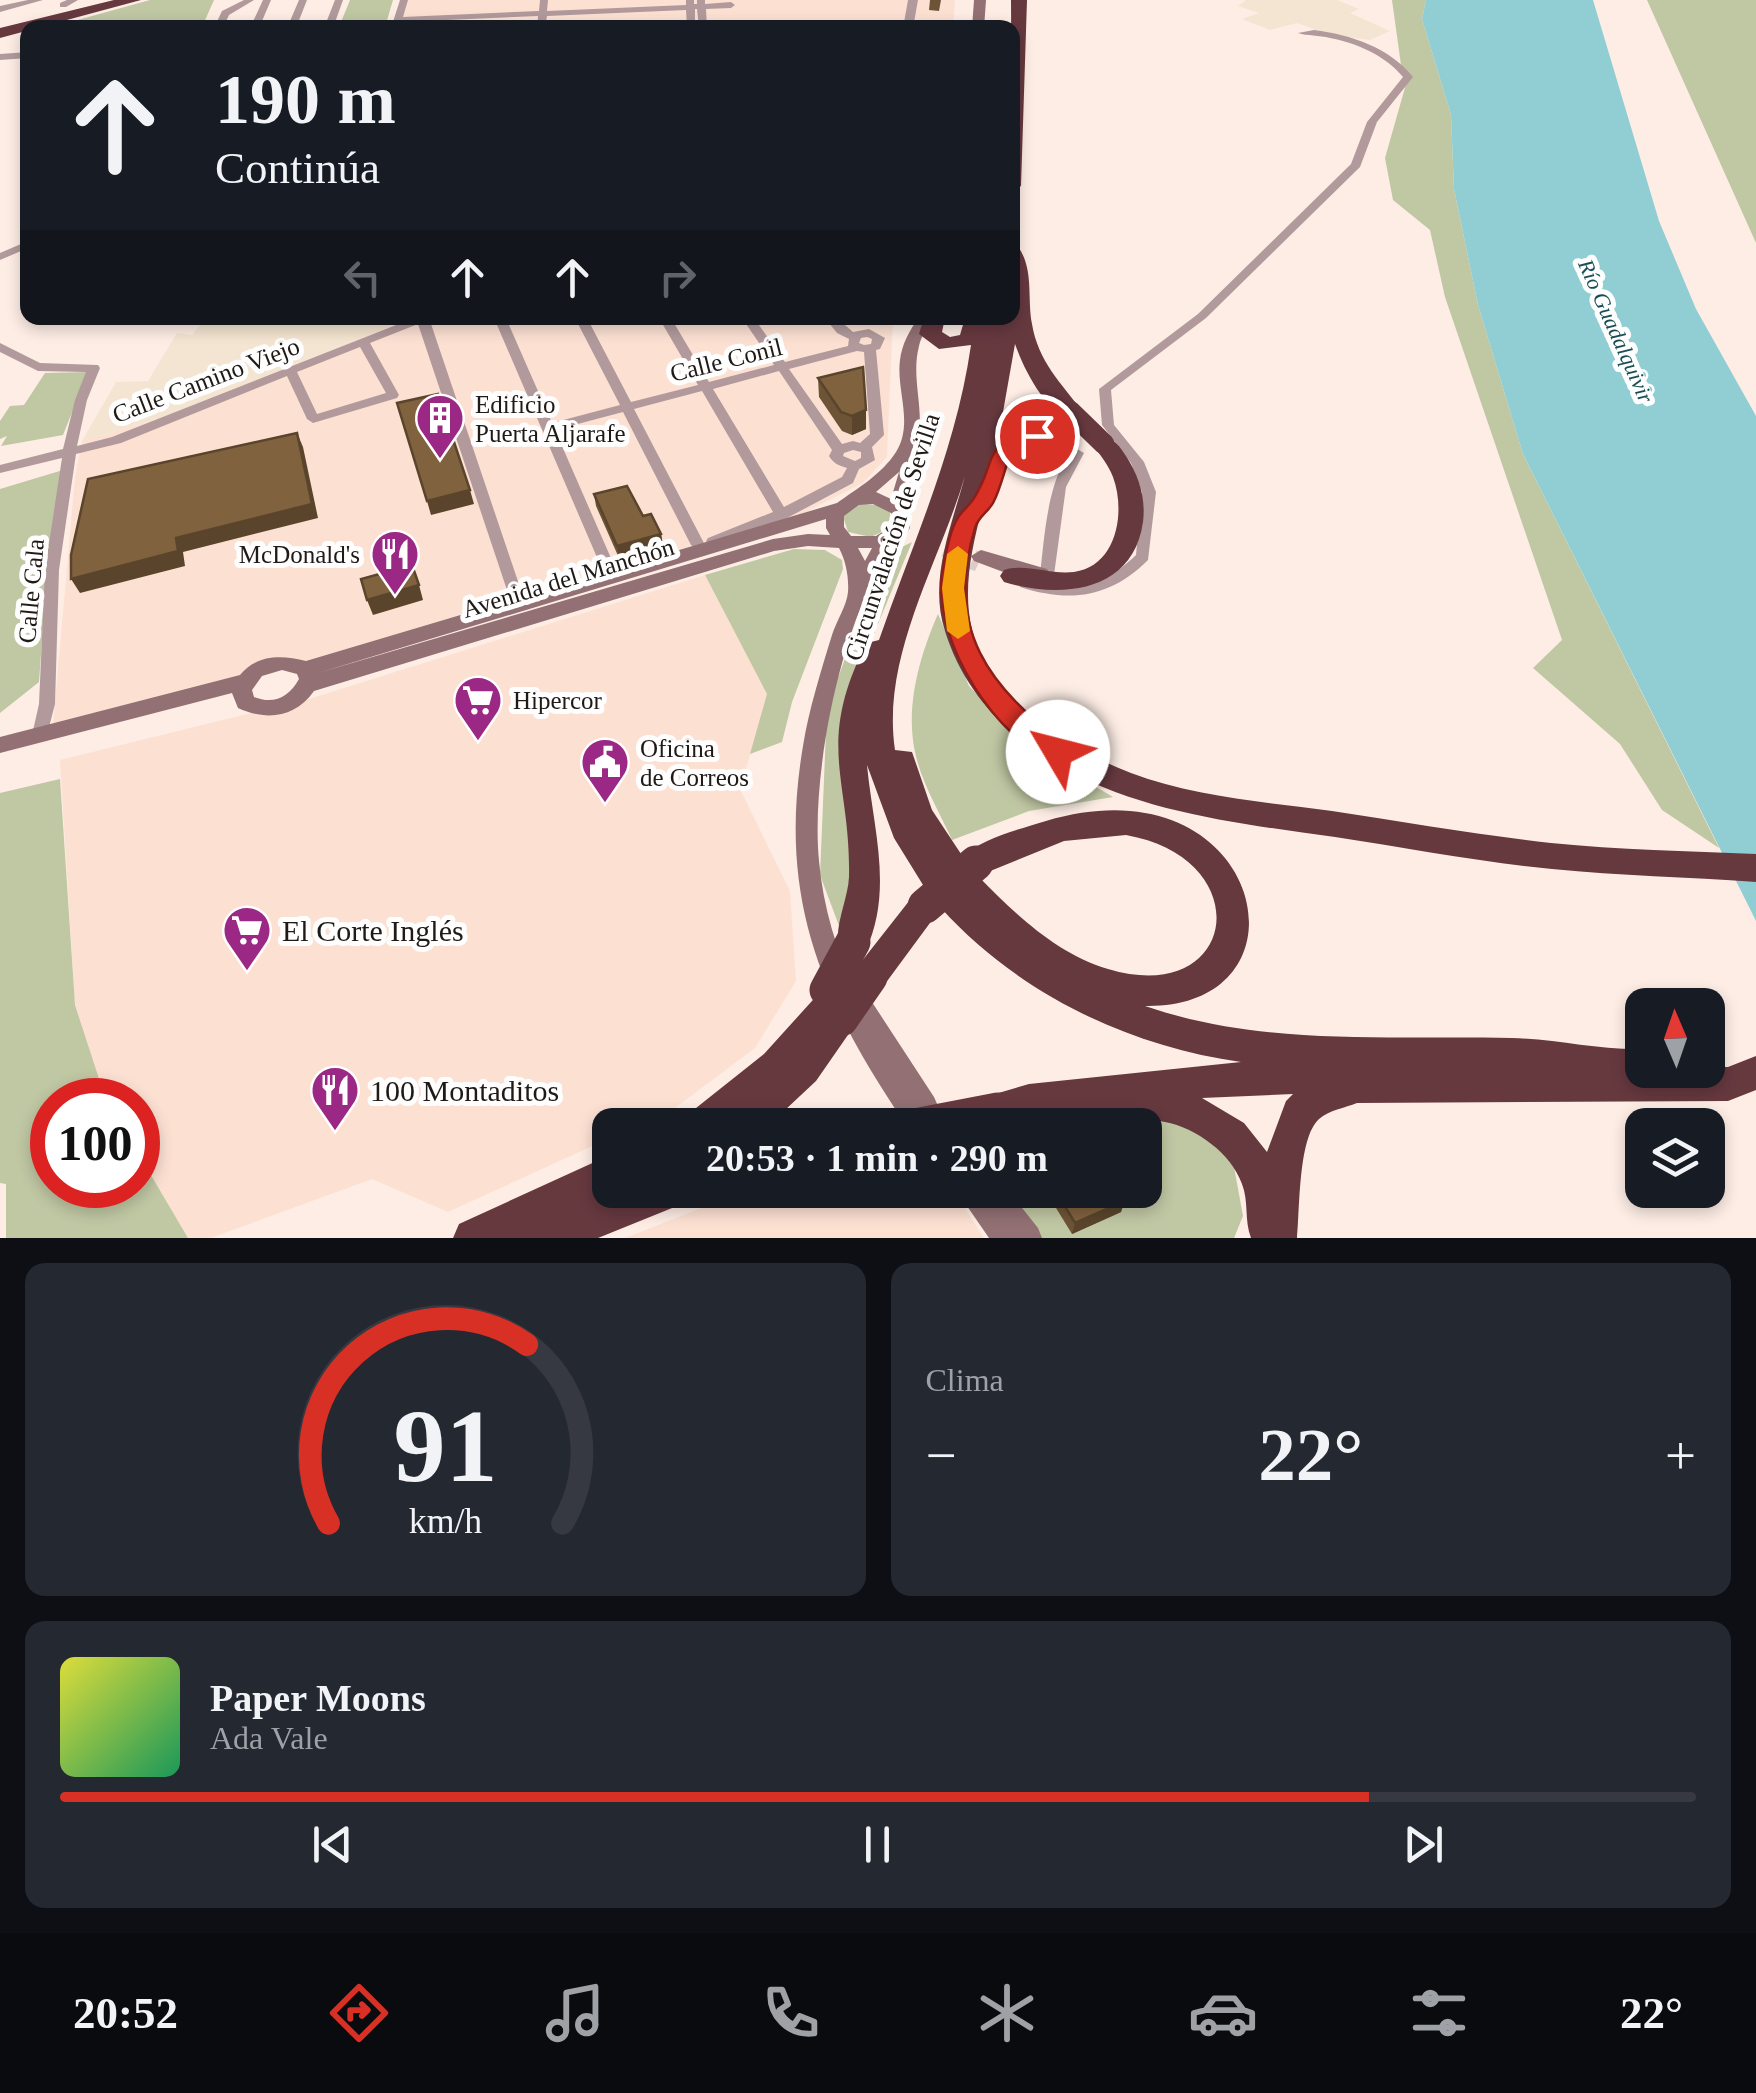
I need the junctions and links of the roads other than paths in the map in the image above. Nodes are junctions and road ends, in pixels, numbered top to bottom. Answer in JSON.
{"nodes":[{"id":1,"x":74,"y":0,"type":"edge"},
{"id":2,"x":114,"y":0,"type":"edge"},
{"id":3,"x":134,"y":0,"type":"edge"},
{"id":4,"x":238,"y":0,"type":"edge"},
{"id":5,"x":250,"y":0,"type":"edge"},
{"id":6,"x":544,"y":0,"type":"edge"},
{"id":7,"x":39,"y":1,"type":"edge"},
{"id":8,"x":690,"y":3,"type":"edge"},
{"id":9,"x":702,"y":3,"type":"edge"},
{"id":10,"x":1,"y":4,"type":"edge"},
{"id":11,"x":63,"y":5,"type":"dead end"},
{"id":12,"x":731,"y":5,"type":"dead end"},
{"id":13,"x":226,"y":7,"type":"dead end"},
{"id":14,"x":543,"y":13,"type":"junction"},
{"id":15,"x":38,"y":20,"type":"edge"},
{"id":16,"x":45,"y":20,"type":"edge"},
{"id":17,"x":222,"y":20,"type":"edge"},
{"id":18,"x":450,"y":20,"type":"edge"},
{"id":19,"x":542,"y":20,"type":"edge"},
{"id":20,"x":1308,"y":30,"type":"dead end"},
{"id":21,"x":1020,"y":320,"type":"edge"},
{"id":22,"x":406,"y":325,"type":"edge"},
{"id":23,"x":425,"y":325,"type":"edge"},
{"id":24,"x":503,"y":325,"type":"edge"},
{"id":25,"x":585,"y":325,"type":"edge"},
{"id":26,"x":669,"y":325,"type":"edge"},
{"id":27,"x":753,"y":325,"type":"edge"},
{"id":28,"x":837,"y":325,"type":"edge"},
{"id":29,"x":920,"y":325,"type":"edge"},
{"id":30,"x":925,"y":325,"type":"edge"},
{"id":31,"x":929,"y":325,"type":"edge"},
{"id":32,"x":973,"y":325,"type":"edge"},
{"id":33,"x":984,"y":325,"type":"edge"},
{"id":34,"x":1005,"y":325,"type":"edge"},
{"id":35,"x":867,"y":338,"type":"junction"},
{"id":36,"x":364,"y":343,"type":"junction"},
{"id":37,"x":0,"y":346,"type":"edge"},
{"id":38,"x":784,"y":369,"type":"junction"},
{"id":39,"x":290,"y":372,"type":"junction"},
{"id":40,"x":706,"y":389,"type":"junction"},
{"id":41,"x":628,"y":408,"type":"junction"},
{"id":42,"x":548,"y":428,"type":"junction"},
{"id":43,"x":1085,"y":446,"type":"junction"},
{"id":44,"x":864,"y":447,"type":"junction"},
{"id":45,"x":839,"y":450,"type":"junction"},
{"id":46,"x":72,"y":451,"type":"junction"},
{"id":47,"x":854,"y":466,"type":"junction"},
{"id":48,"x":0,"y":469,"type":"edge"},
{"id":49,"x":846,"y":504,"type":"junction"},
{"id":50,"x":969,"y":511,"type":"junction"},
{"id":51,"x":789,"y":518,"type":"junction"},
{"id":52,"x":904,"y":527,"type":"junction"},
{"id":53,"x":846,"y":542,"type":"junction"},
{"id":54,"x":698,"y":545,"type":"junction"},
{"id":55,"x":1047,"y":574,"type":"junction"},
{"id":56,"x":918,"y":575,"type":"junction"},
{"id":57,"x":1013,"y":576,"type":"junction"},
{"id":58,"x":856,"y":589,"type":"junction"},
{"id":59,"x":518,"y":602,"type":"junction"},
{"id":60,"x":307,"y":677,"type":"junction"},
{"id":61,"x":243,"y":689,"type":"junction"},
{"id":62,"x":40,"y":735,"type":"junction"},
{"id":63,"x":0,"y":745,"type":"edge"},
{"id":64,"x":0,"y":757,"type":"edge"},
{"id":65,"x":1157,"y":803,"type":"junction"},
{"id":66,"x":972,"y":858,"type":"junction"},
{"id":67,"x":1756,"y":868,"type":"edge"},
{"id":68,"x":808,"y":893,"type":"junction"},
{"id":69,"x":862,"y":960,"type":"junction"},
{"id":70,"x":1625,"y":1066,"type":"edge"},
{"id":71,"x":1625,"y":1066,"type":"edge"},
{"id":72,"x":1725,"y":1069,"type":"edge"},
{"id":73,"x":1756,"y":1071,"type":"edge"},
{"id":74,"x":752,"y":1108,"type":"edge"},
{"id":75,"x":909,"y":1108,"type":"edge"},
{"id":76,"x":928,"y":1108,"type":"edge"},
{"id":77,"x":1006,"y":1108,"type":"edge"},
{"id":78,"x":1077,"y":1108,"type":"edge"},
{"id":79,"x":592,"y":1182,"type":"edge"},
{"id":80,"x":1273,"y":1188,"type":"junction"},
{"id":81,"x":592,"y":1205,"type":"edge"},
{"id":82,"x":624,"y":1208,"type":"edge"},
{"id":83,"x":984,"y":1208,"type":"edge"},
{"id":84,"x":1004,"y":1208,"type":"edge"},
{"id":85,"x":473,"y":1238,"type":"edge"},
{"id":86,"x":518,"y":1238,"type":"edge"},
{"id":87,"x":550,"y":1238,"type":"edge"},
{"id":88,"x":1007,"y":1238,"type":"edge"},
{"id":89,"x":1028,"y":1238,"type":"edge"},
{"id":90,"x":1263,"y":1238,"type":"edge"},
{"id":91,"x":1277,"y":1238,"type":"edge"}],
"edges":[{"from":1,"to":11,"type":"street"},
{"from":2,"to":15,"type":"highway"},
{"from":3,"to":16,"type":"highway"},
{"from":4,"to":13,"type":"street"},
{"from":5,"to":17,"type":"street"},
{"from":6,"to":14,"type":"street"},
{"from":7,"to":10,"type":"street"},
{"from":8,"to":9,"type":"street"},
{"from":8,"to":14,"type":"street"},
{"from":9,"to":12,"type":"street"},
{"from":14,"to":18,"type":"street"},
{"from":14,"to":19,"type":"street"},
{"from":20,"to":57,"type":"street"},
{"from":21,"to":43,"type":"highway","bridge":true},
{"from":22,"to":36,"type":"street","name":"Calle Camino Viejo"},
{"from":23,"to":59,"type":"street"},
{"from":24,"to":42,"type":"street"},
{"from":25,"to":41,"type":"street"},
{"from":26,"to":40,"type":"street"},
{"from":27,"to":38,"type":"street"},
{"from":28,"to":35,"type":"street"},
{"from":29,"to":49,"type":"main road"},
{"from":30,"to":52,"type":"main road"},
{"from":31,"to":32,"type":"highway"},
{"from":33,"to":56,"type":"highway","name":"Circunvalación de Sevilla"},
{"from":34,"to":50,"type":"highway"},
{"from":35,"to":38,"type":"street","name":"Calle Conil"},
{"from":35,"to":44,"type":"street"},
{"from":36,"to":39,"type":"street","name":"Calle Camino Viejo"},
{"from":36,"to":39,"type":"street"},
{"from":37,"to":46,"type":"street","name":"Calle Cala"},
{"from":38,"to":40,"type":"street","name":"Calle Conil"},
{"from":38,"to":45,"type":"street"},
{"from":39,"to":46,"type":"street","name":"Calle Camino Viejo"},
{"from":40,"to":41,"type":"street","name":"Calle Conil"},
{"from":40,"to":51,"type":"street"},
{"from":41,"to":42,"type":"street","name":"Calle Conil"},
{"from":41,"to":54,"type":"street"},
{"from":42,"to":54,"type":"street"},
{"from":43,"to":50,"type":"highway"},
{"from":43,"to":55,"type":"street"},
{"from":43,"to":55,"type":"highway"},
{"from":43,"to":57,"type":"highway"},
{"from":44,"to":45,"type":"street"},
{"from":44,"to":47,"type":"street"},
{"from":45,"to":47,"type":"street"},
{"from":46,"to":48,"type":"street","name":"Calle Camino Viejo"},
{"from":46,"to":62,"type":"street","name":"Calle Cala"},
{"from":47,"to":51,"type":"street"},
{"from":49,"to":51,"type":"main road","name":"Avenida del Manchón"},
{"from":49,"to":52,"type":"main road"},
{"from":49,"to":53,"type":"main road"},
{"from":50,"to":65,"type":"highway"},
{"from":50,"to":66,"type":"highway"},
{"from":51,"to":54,"type":"street"},
{"from":51,"to":59,"type":"main road","name":"Avenida del Manchón"},
{"from":52,"to":53,"type":"main road","name":"Avenida del Manchón"},
{"from":52,"to":58,"type":"main road"},
{"from":53,"to":58,"type":"main road"},
{"from":53,"to":60,"type":"main road","name":"Avenida del Manchón"},
{"from":55,"to":57,"type":"main road"},
{"from":56,"to":69,"type":"highway"},
{"from":56,"to":70,"type":"highway","name":"Circunvalación de Sevilla"},
{"from":58,"to":68,"type":"main road"},
{"from":59,"to":60,"type":"main road","name":"Avenida del Manchón"},
{"from":60,"to":61,"type":"main road"},
{"from":60,"to":61,"type":"main road"},
{"from":61,"to":62,"type":"main road"},
{"from":61,"to":64,"type":"main road"},
{"from":62,"to":63,"type":"main road"},
{"from":65,"to":66,"type":"highway"},
{"from":65,"to":67,"type":"highway"},
{"from":66,"to":69,"type":"highway","bridge":true},
{"from":68,"to":75,"type":"main road"},
{"from":68,"to":76,"type":"main road"},
{"from":69,"to":74,"type":"highway"},
{"from":69,"to":74,"type":"highway","bridge":true},
{"from":71,"to":77,"type":"highway","name":"Circunvalación de Sevilla"},
{"from":72,"to":73,"type":"highway"},
{"from":73,"to":80,"type":"highway"},
{"from":78,"to":80,"type":"highway"},
{"from":79,"to":85,"type":"highway"},
{"from":80,"to":90,"type":"highway"},
{"from":80,"to":91,"type":"highway"},
{"from":81,"to":86,"type":"highway"},
{"from":82,"to":87,"type":"highway"},
{"from":83,"to":88,"type":"main road"},
{"from":84,"to":89,"type":"main road"}]}
